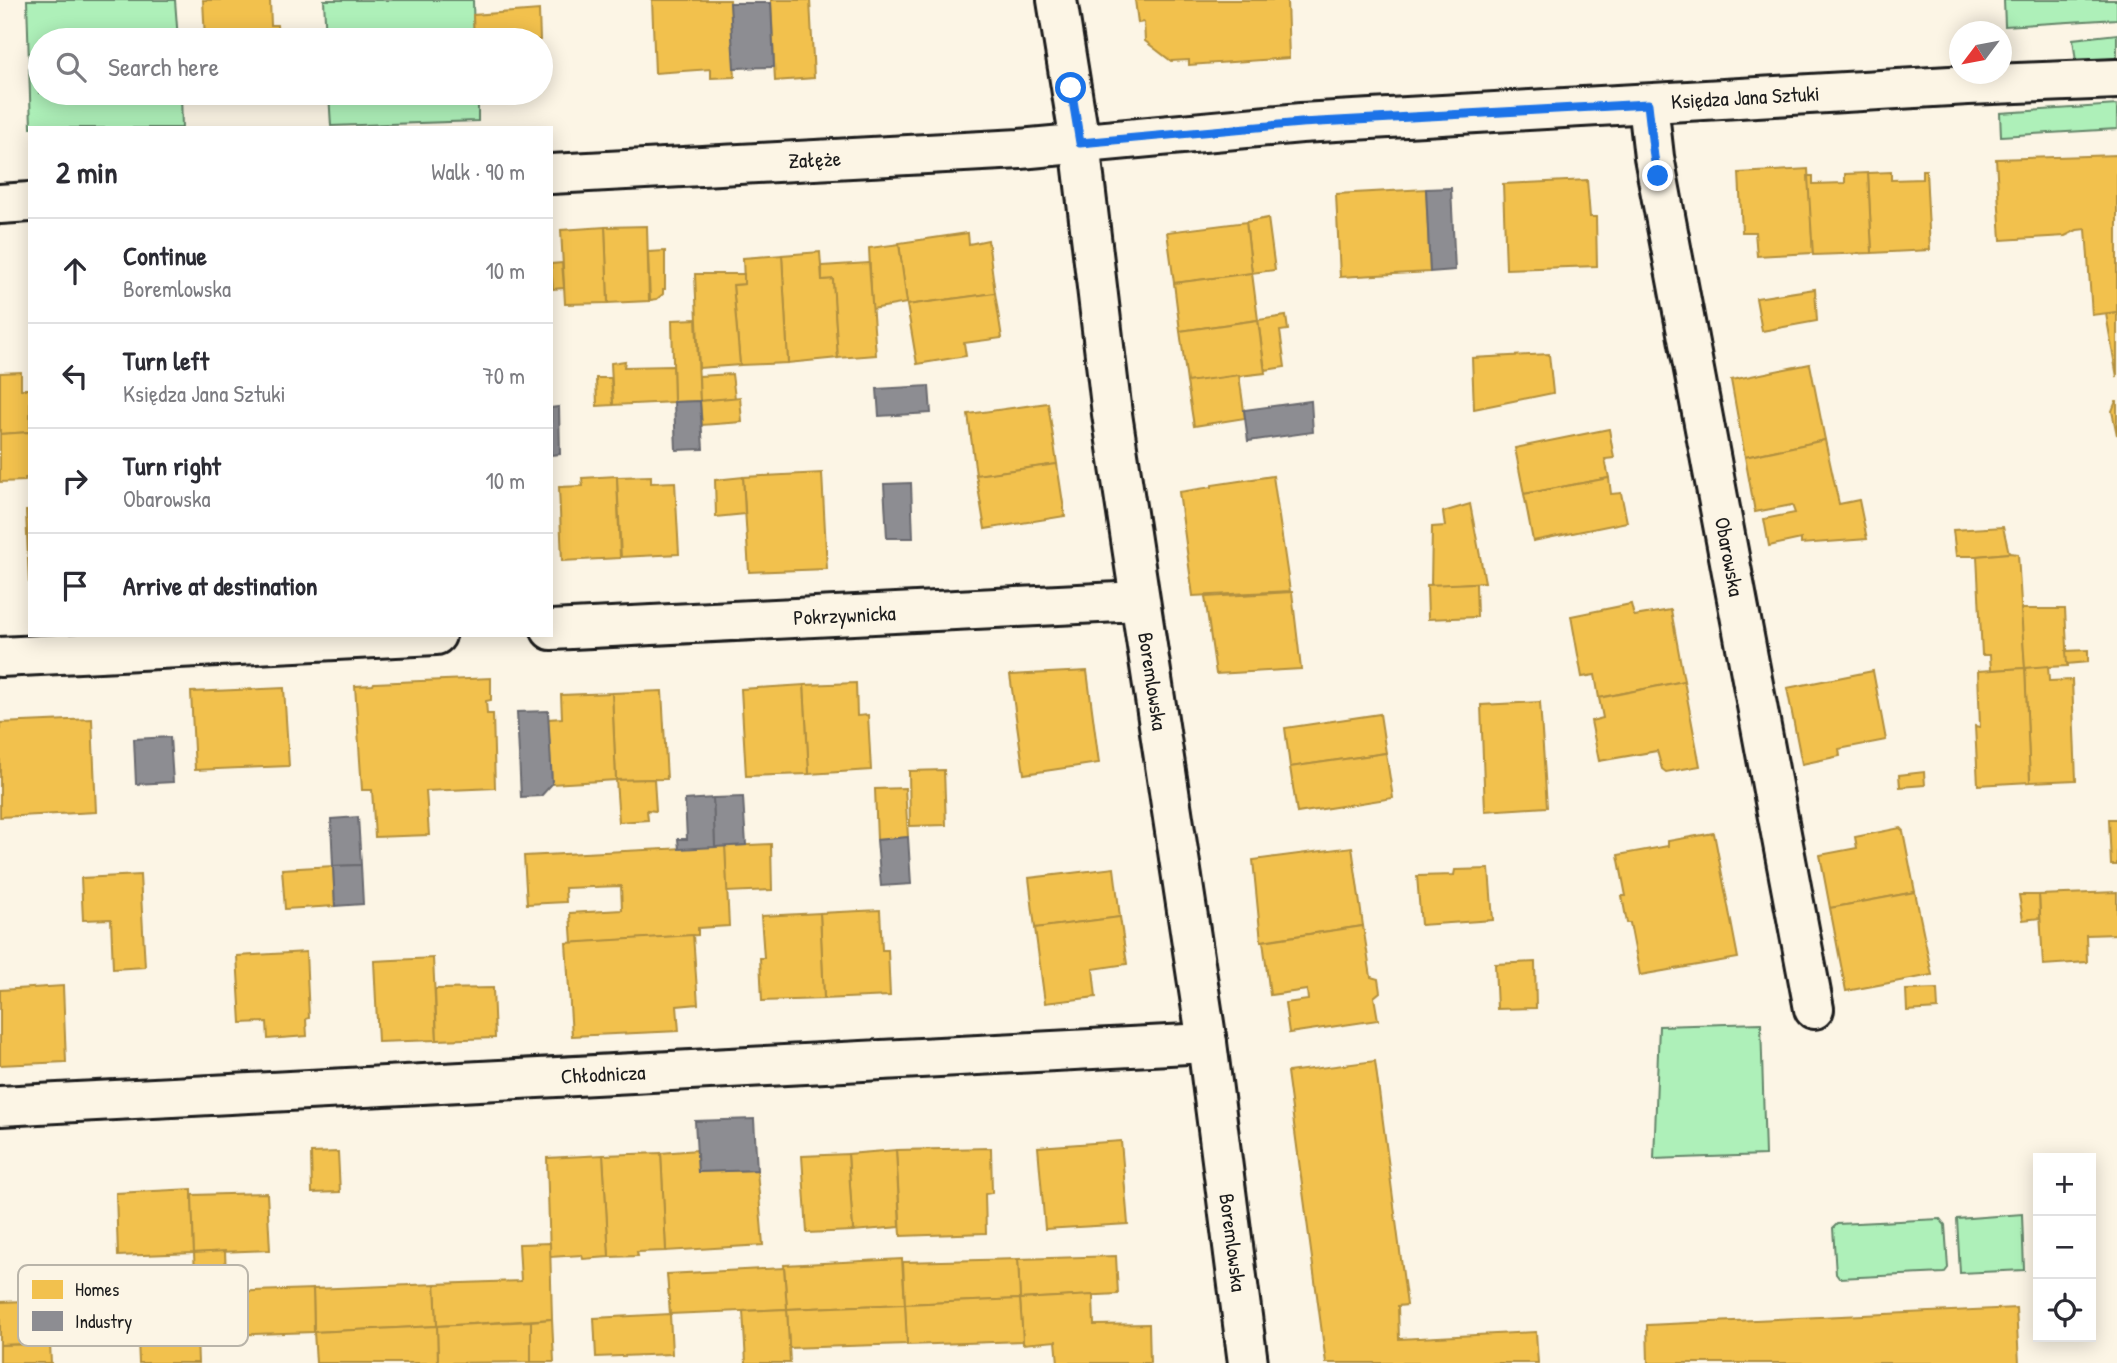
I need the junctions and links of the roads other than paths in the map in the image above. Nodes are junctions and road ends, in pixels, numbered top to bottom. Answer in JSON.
{"nodes":[{"id":1,"x":1057,"y":0,"type":"edge"},
{"id":2,"x":2117,"y":79,"type":"edge"},
{"id":3,"x":1648,"y":104,"type":"junction"},
{"id":4,"x":1080,"y":143,"type":"junction"},
{"id":5,"x":553,"y":174,"type":"edge"},
{"id":6,"x":28,"y":202,"type":"edge"},
{"id":7,"x":0,"y":204,"type":"edge"},
{"id":8,"x":1139,"y":601,"type":"junction"},
{"id":9,"x":553,"y":630,"type":"edge"},
{"id":10,"x":396,"y":637,"type":"edge"},
{"id":11,"x":0,"y":657,"type":"edge"},
{"id":12,"x":1814,"y":1009,"type":"dead end"},
{"id":13,"x":1207,"y":1043,"type":"junction"},
{"id":14,"x":0,"y":1106,"type":"edge"},
{"id":15,"x":1248,"y":1363,"type":"edge"}],
"edges":[{"from":1,"to":4,"type":"street","name":"Boremlowska"},
{"from":2,"to":3,"type":"street","name":"Księdza Jana Sztuki"},
{"from":3,"to":4,"type":"street","name":"Księdza Jana Sztuki"},
{"from":3,"to":12,"type":"street","name":"Obarowska"},
{"from":4,"to":5,"type":"street","name":"Załęże"},
{"from":4,"to":8,"type":"street","name":"Boremlowska"},
{"from":6,"to":7,"type":"street"},
{"from":8,"to":9,"type":"street","name":"Pokrzywnicka"},
{"from":8,"to":13,"type":"street","name":"Boremlowska"},
{"from":10,"to":11,"type":"street"},
{"from":13,"to":14,"type":"street","name":"Chłodnicza"},
{"from":13,"to":15,"type":"street","name":"Boremlowska"}]}
